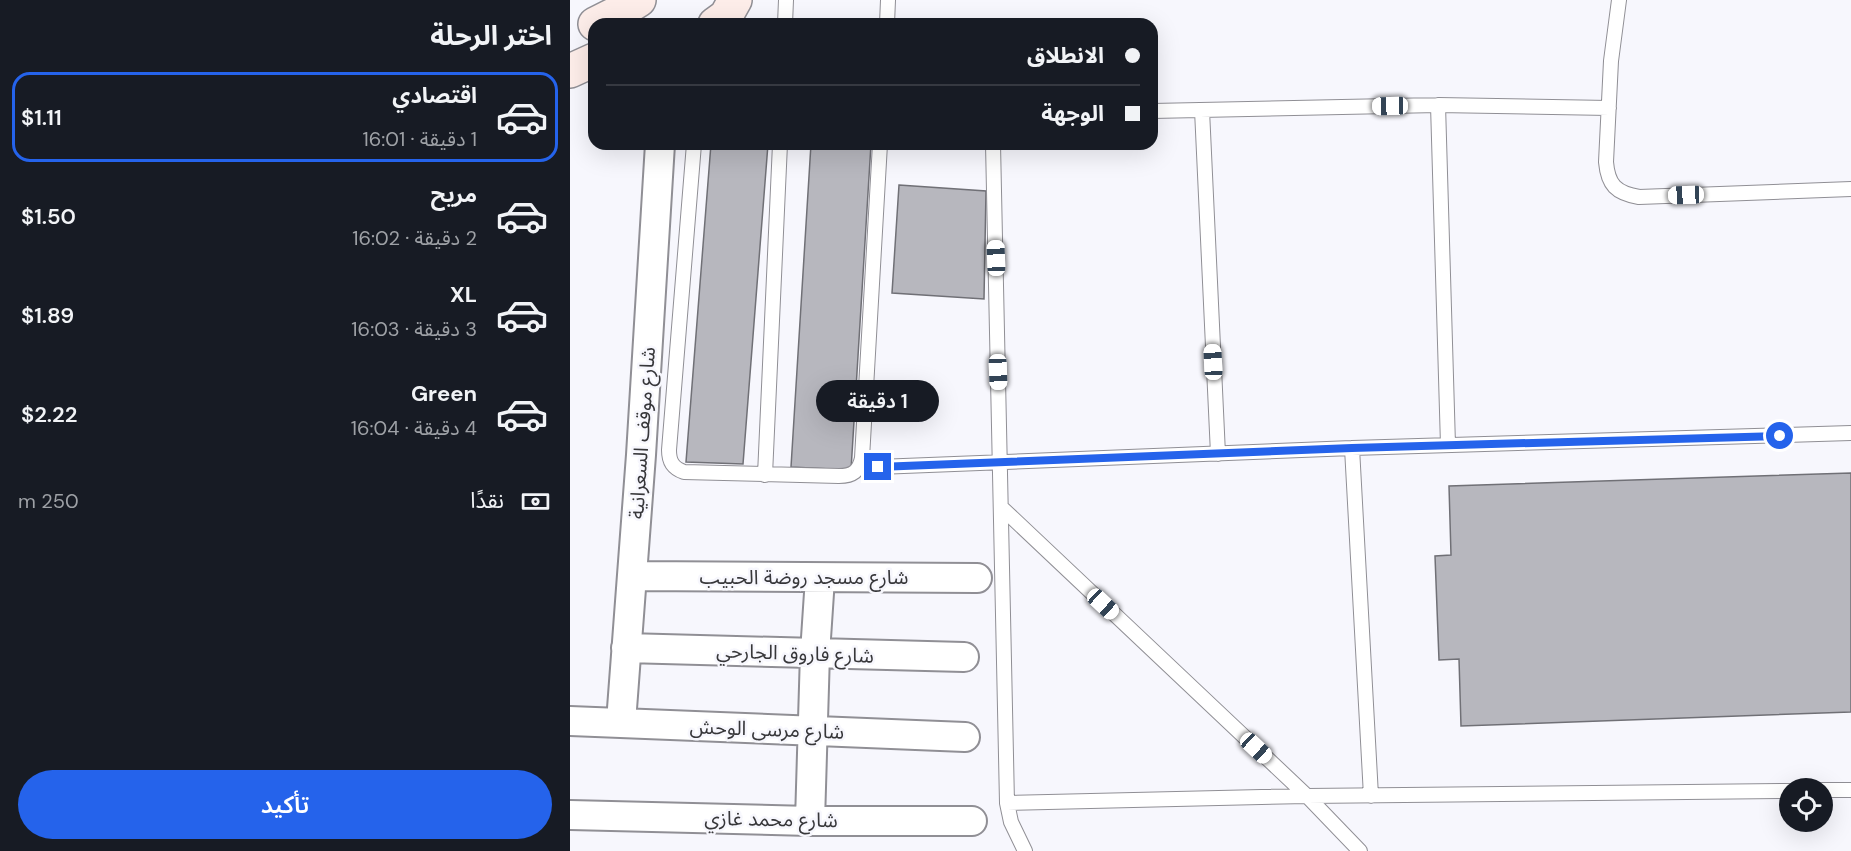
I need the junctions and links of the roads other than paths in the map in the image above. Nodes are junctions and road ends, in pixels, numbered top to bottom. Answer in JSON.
{"nodes":[{"id":1,"x":639,"y":0,"type":"edge"},
{"id":2,"x":735,"y":0,"type":"edge"},
{"id":3,"x":786,"y":0,"type":"edge"},
{"id":4,"x":888,"y":0,"type":"edge"},
{"id":5,"x":1619,"y":0,"type":"edge"},
{"id":6,"x":607,"y":18,"type":"edge"},
{"id":7,"x":723,"y":18,"type":"edge"},
{"id":8,"x":785,"y":18,"type":"edge"},
{"id":9,"x":887,"y":18,"type":"edge"},
{"id":10,"x":588,"y":27,"type":"edge"},
{"id":11,"x":570,"y":36,"type":"edge"},
{"id":12,"x":588,"y":63,"type":"edge"},
{"id":13,"x":570,"y":71,"type":"edge"},
{"id":14,"x":1438,"y":105,"type":"junction"},
{"id":15,"x":1609,"y":108,"type":"junction"},
{"id":16,"x":1202,"y":110,"type":"junction"},
{"id":17,"x":1158,"y":111,"type":"edge"},
{"id":18,"x":660,"y":150,"type":"edge"},
{"id":19,"x":694,"y":150,"type":"edge"},
{"id":20,"x":780,"y":150,"type":"edge"},
{"id":21,"x":880,"y":150,"type":"edge"},
{"id":22,"x":993,"y":150,"type":"edge"},
{"id":23,"x":1851,"y":189,"type":"edge"},
{"id":24,"x":1851,"y":434,"type":"edge"},
{"id":25,"x":1448,"y":445,"type":"junction"},
{"id":26,"x":1352,"y":448,"type":"junction"},
{"id":27,"x":1218,"y":454,"type":"junction"},
{"id":28,"x":1000,"y":463,"type":"junction"},
{"id":29,"x":878,"y":467,"type":"dead end"},
{"id":30,"x":765,"y":474,"type":"junction"},
{"id":31,"x":1002,"y":508,"type":"junction"},
{"id":32,"x":632,"y":576,"type":"junction"},
{"id":33,"x":820,"y":578,"type":"junction"},
{"id":34,"x":977,"y":578,"type":"dead end"},
{"id":35,"x":626,"y":648,"type":"junction"},
{"id":36,"x":815,"y":653,"type":"junction"},
{"id":37,"x":964,"y":657,"type":"dead end"},
{"id":38,"x":570,"y":720,"type":"edge"},
{"id":39,"x":621,"y":722,"type":"junction"},
{"id":40,"x":813,"y":731,"type":"junction"},
{"id":41,"x":965,"y":737,"type":"dead end"},
{"id":42,"x":1833,"y":790,"type":"edge"},
{"id":43,"x":1851,"y":790,"type":"edge"},
{"id":44,"x":1779,"y":791,"type":"edge"},
{"id":45,"x":1307,"y":796,"type":"junction"},
{"id":46,"x":1371,"y":796,"type":"junction"},
{"id":47,"x":1007,"y":803,"type":"junction"},
{"id":48,"x":570,"y":815,"type":"edge"},
{"id":49,"x":810,"y":821,"type":"junction"},
{"id":50,"x":972,"y":821,"type":"dead end"},
{"id":51,"x":1025,"y":851,"type":"edge"},
{"id":52,"x":1360,"y":851,"type":"edge"}],
"edges":[{"from":1,"to":6,"type":"street"},
{"from":2,"to":7,"type":"street"},
{"from":3,"to":8,"type":"lane"},
{"from":4,"to":9,"type":"lane"},
{"from":5,"to":15,"type":"lane"},
{"from":10,"to":11,"type":"street"},
{"from":12,"to":13,"type":"street"},
{"from":14,"to":15,"type":"lane"},
{"from":14,"to":16,"type":"lane"},
{"from":14,"to":25,"type":"lane"},
{"from":15,"to":23,"type":"lane"},
{"from":16,"to":17,"type":"lane"},
{"from":16,"to":27,"type":"lane"},
{"from":18,"to":32,"type":"street","name":"شارع موقف السعرانية"},
{"from":19,"to":30,"type":"lane"},
{"from":20,"to":30,"type":"lane"},
{"from":21,"to":30,"type":"lane"},
{"from":22,"to":28,"type":"lane"},
{"from":24,"to":25,"type":"lane"},
{"from":25,"to":26,"type":"lane"},
{"from":26,"to":27,"type":"lane"},
{"from":26,"to":46,"type":"lane"},
{"from":27,"to":28,"type":"lane"},
{"from":28,"to":29,"type":"lane"},
{"from":28,"to":31,"type":"lane"},
{"from":31,"to":45,"type":"lane"},
{"from":31,"to":47,"type":"lane"},
{"from":32,"to":33,"type":"street","name":"شارع مسجد روضة الحبيب"},
{"from":32,"to":35,"type":"street","name":"شارع موقف السعرانية"},
{"from":33,"to":34,"type":"street","name":"شارع مسجد روضة الحبيب"},
{"from":33,"to":36,"type":"street"},
{"from":35,"to":36,"type":"street","name":"شارع فاروق الجارحي"},
{"from":35,"to":39,"type":"street","name":"شارع موقف السعرانية"},
{"from":36,"to":37,"type":"street","name":"شارع فاروق الجارحي"},
{"from":36,"to":40,"type":"street"},
{"from":38,"to":39,"type":"street","name":"شارع مرسى الوحش"},
{"from":39,"to":40,"type":"street","name":"شارع مرسى الوحش"},
{"from":40,"to":41,"type":"street","name":"شارع مرسى الوحش"},
{"from":40,"to":49,"type":"street"},
{"from":42,"to":43,"type":"lane"},
{"from":44,"to":46,"type":"lane"},
{"from":45,"to":46,"type":"lane"},
{"from":45,"to":47,"type":"lane"},
{"from":45,"to":52,"type":"lane"},
{"from":47,"to":51,"type":"lane"},
{"from":48,"to":49,"type":"street","name":"شارع محمد غازي"},
{"from":49,"to":50,"type":"street","name":"شارع محمد غازي"}]}
